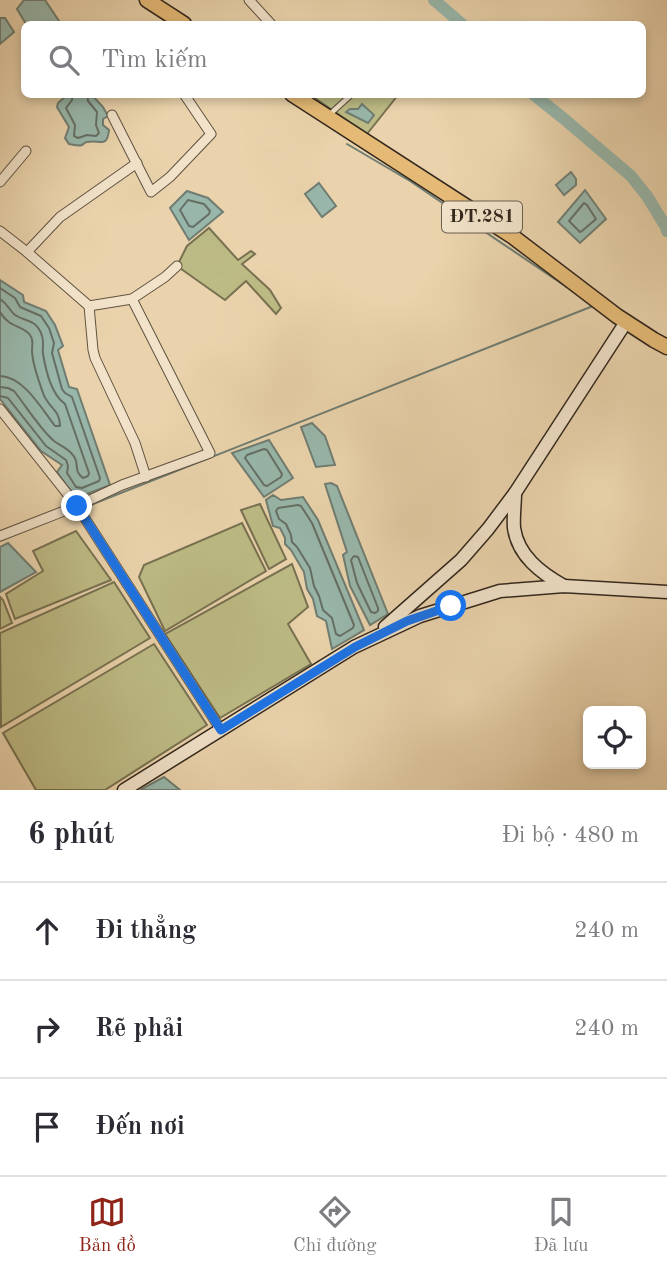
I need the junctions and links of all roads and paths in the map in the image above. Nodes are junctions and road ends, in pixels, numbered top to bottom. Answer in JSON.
{"nodes":[{"id":1,"x":147,"y":0,"type":"edge"},
{"id":2,"x":249,"y":0,"type":"edge"},
{"id":3,"x":179,"y":21,"type":"edge"},
{"id":4,"x":268,"y":21,"type":"edge"},
{"id":5,"x":187,"y":98,"type":"edge"},
{"id":6,"x":302,"y":98,"type":"edge"},
{"id":7,"x":348,"y":98,"type":"edge"},
{"id":8,"x":112,"y":115,"type":"dead end"},
{"id":9,"x":328,"y":117,"type":"junction"},
{"id":10,"x":26,"y":151,"type":"dead end"},
{"id":11,"x":137,"y":163,"type":"junction"},
{"id":12,"x":0,"y":182,"type":"edge"},
{"id":13,"x":0,"y":231,"type":"edge"},
{"id":14,"x":27,"y":252,"type":"junction"},
{"id":15,"x":177,"y":266,"type":"dead end"},
{"id":16,"x":132,"y":299,"type":"junction"},
{"id":17,"x":89,"y":306,"type":"junction"},
{"id":18,"x":626,"y":322,"type":"junction"},
{"id":19,"x":667,"y":347,"type":"edge"},
{"id":20,"x":0,"y":409,"type":"edge"},
{"id":21,"x":146,"y":477,"type":"junction"},
{"id":22,"x":515,"y":493,"type":"junction"},
{"id":23,"x":77,"y":506,"type":"junction"},
{"id":24,"x":0,"y":536,"type":"edge"},
{"id":25,"x":564,"y":586,"type":"junction"},
{"id":26,"x":667,"y":592,"type":"edge"},
{"id":27,"x":373,"y":637,"type":"junction"},
{"id":28,"x":221,"y":730,"type":"junction"},
{"id":29,"x":124,"y":790,"type":"edge"}],
"edges":[{"from":1,"to":3,"type":"main road"},
{"from":2,"to":4,"type":"street"},
{"from":5,"to":11,"type":"street"},
{"from":6,"to":9,"type":"main road","number":"ĐT.281"},
{"from":7,"to":9,"type":"lane"},
{"from":8,"to":11,"type":"street"},
{"from":9,"to":18,"type":"main road","number":"ĐT.281"},
{"from":10,"to":12,"type":"street"},
{"from":11,"to":14,"type":"street"},
{"from":13,"to":14,"type":"street"},
{"from":14,"to":17,"type":"street"},
{"from":15,"to":16,"type":"street"},
{"from":16,"to":17,"type":"street"},
{"from":16,"to":21,"type":"street"},
{"from":17,"to":21,"type":"street"},
{"from":18,"to":19,"type":"main road","number":"ĐT.281"},
{"from":18,"to":22,"type":"main road"},
{"from":20,"to":23,"type":"street"},
{"from":21,"to":23,"type":"street"},
{"from":22,"to":25,"type":"main road"},
{"from":22,"to":27,"type":"main road"},
{"from":23,"to":24,"type":"street"},
{"from":23,"to":28,"type":"street"},
{"from":25,"to":26,"type":"main road"},
{"from":25,"to":27,"type":"main road"},
{"from":27,"to":28,"type":"main road"},
{"from":28,"to":29,"type":"main road"}]}
